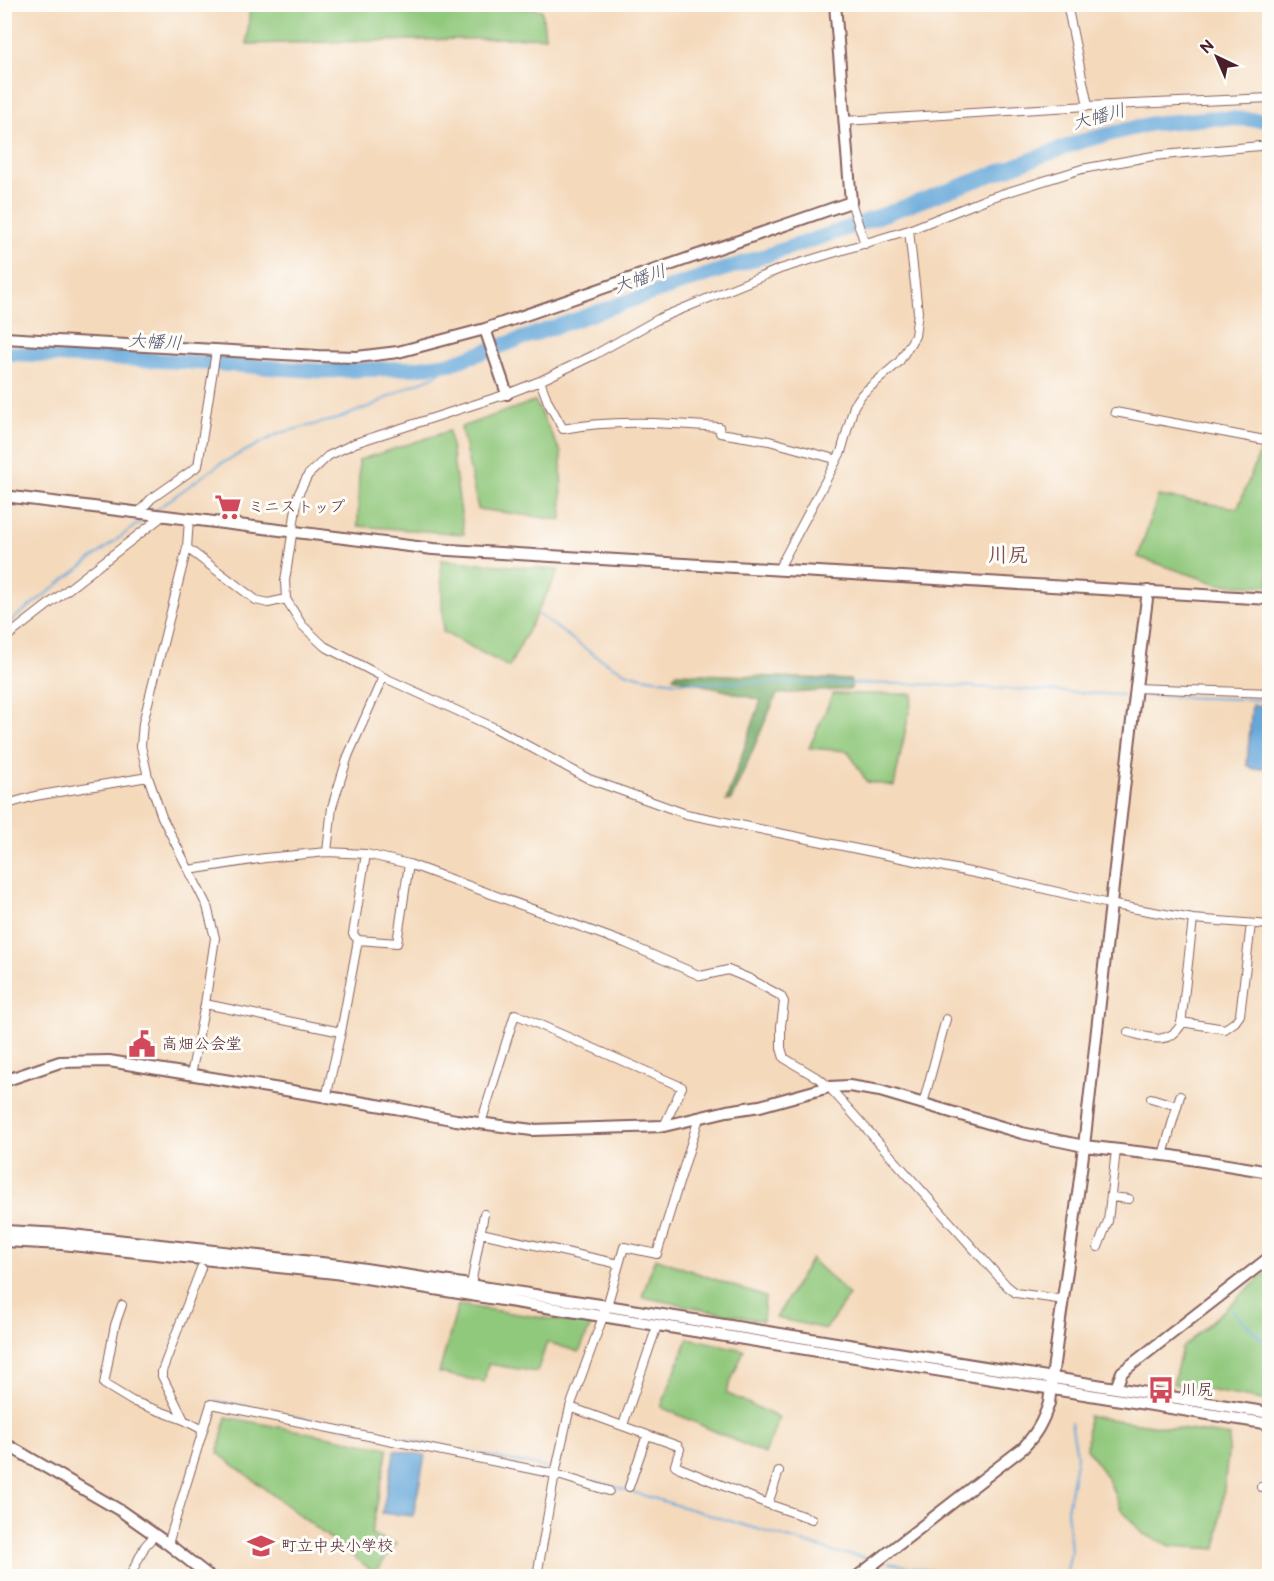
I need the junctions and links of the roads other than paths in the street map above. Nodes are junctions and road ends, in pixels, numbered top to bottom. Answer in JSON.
{"nodes":[{"id":1,"x":835,"y":4,"type":"edge"},
{"id":2,"x":1067,"y":4,"type":"edge"},
{"id":3,"x":1269,"y":98,"type":"edge"},
{"id":4,"x":1088,"y":106,"type":"junction"},
{"id":5,"x":844,"y":121,"type":"junction"},
{"id":6,"x":1269,"y":146,"type":"edge"},
{"id":7,"x":851,"y":202,"type":"junction"},
{"id":8,"x":909,"y":230,"type":"junction"},
{"id":9,"x":865,"y":244,"type":"junction"},
{"id":10,"x":485,"y":330,"type":"junction"},
{"id":11,"x":4,"y":338,"type":"edge"},
{"id":12,"x":216,"y":351,"type":"junction"},
{"id":13,"x":540,"y":381,"type":"junction"},
{"id":14,"x":507,"y":394,"type":"junction"},
{"id":15,"x":1115,"y":412,"type":"dead end"},
{"id":16,"x":1269,"y":441,"type":"edge"},
{"id":17,"x":836,"y":459,"type":"junction"},
{"id":18,"x":4,"y":496,"type":"edge"},
{"id":19,"x":142,"y":512,"type":"junction"},
{"id":20,"x":161,"y":515,"type":"junction"},
{"id":21,"x":189,"y":519,"type":"junction"},
{"id":22,"x":292,"y":532,"type":"junction"},
{"id":23,"x":187,"y":548,"type":"junction"},
{"id":24,"x":778,"y":570,"type":"junction"},
{"id":25,"x":1148,"y":591,"type":"junction"},
{"id":26,"x":286,"y":598,"type":"junction"},
{"id":27,"x":1269,"y":599,"type":"edge"},
{"id":28,"x":4,"y":639,"type":"edge"},
{"id":29,"x":383,"y":677,"type":"junction"},
{"id":30,"x":1135,"y":688,"type":"junction"},
{"id":31,"x":1269,"y":693,"type":"edge"},
{"id":32,"x":148,"y":777,"type":"junction"},
{"id":33,"x":4,"y":805,"type":"edge"},
{"id":34,"x":327,"y":852,"type":"junction"},
{"id":35,"x":366,"y":854,"type":"junction"},
{"id":36,"x":409,"y":864,"type":"junction"},
{"id":37,"x":189,"y":870,"type":"junction"},
{"id":38,"x":1110,"y":904,"type":"junction"},
{"id":39,"x":1193,"y":919,"type":"junction"},
{"id":40,"x":1251,"y":924,"type":"junction"},
{"id":41,"x":1269,"y":925,"type":"edge"},
{"id":42,"x":358,"y":940,"type":"junction"},
{"id":43,"x":206,"y":1004,"type":"junction"},
{"id":44,"x":946,"y":1019,"type":"dead end"},
{"id":45,"x":1181,"y":1022,"type":"junction"},
{"id":46,"x":341,"y":1032,"type":"junction"},
{"id":47,"x":1128,"y":1032,"type":"dead end"},
{"id":48,"x":191,"y":1075,"type":"junction"},
{"id":49,"x":4,"y":1081,"type":"edge"},
{"id":50,"x":829,"y":1088,"type":"junction"},
{"id":51,"x":1180,"y":1096,"type":"dead end"},
{"id":52,"x":326,"y":1098,"type":"junction"},
{"id":53,"x":1151,"y":1098,"type":"dead end"},
{"id":54,"x":923,"y":1104,"type":"junction"},
{"id":55,"x":1177,"y":1106,"type":"junction"},
{"id":56,"x":699,"y":1118,"type":"junction"},
{"id":57,"x":482,"y":1123,"type":"junction"},
{"id":58,"x":664,"y":1126,"type":"junction"},
{"id":59,"x":1084,"y":1146,"type":"junction"},
{"id":60,"x":1116,"y":1150,"type":"junction"},
{"id":61,"x":1163,"y":1155,"type":"junction"},
{"id":62,"x":1269,"y":1172,"type":"edge"},
{"id":63,"x":1111,"y":1197,"type":"junction"},
{"id":64,"x":1130,"y":1199,"type":"dead end"},
{"id":65,"x":484,"y":1214,"type":"dead end"},
{"id":66,"x":4,"y":1231,"type":"edge"},
{"id":67,"x":481,"y":1233,"type":"junction"},
{"id":68,"x":4,"y":1241,"type":"edge"},
{"id":69,"x":1098,"y":1247,"type":"dead end"},
{"id":70,"x":1269,"y":1257,"type":"edge"},
{"id":71,"x":619,"y":1264,"type":"junction"},
{"id":72,"x":201,"y":1268,"type":"dead end"},
{"id":73,"x":471,"y":1285,"type":"junction"},
{"id":74,"x":1064,"y":1300,"type":"junction"},
{"id":75,"x":122,"y":1305,"type":"dead end"},
{"id":76,"x":605,"y":1311,"type":"junction"},
{"id":77,"x":657,"y":1326,"type":"junction"},
{"id":78,"x":1051,"y":1384,"type":"junction"},
{"id":79,"x":1116,"y":1388,"type":"junction"},
{"id":80,"x":570,"y":1407,"type":"junction"},
{"id":81,"x":1269,"y":1413,"type":"edge"},
{"id":82,"x":184,"y":1420,"type":"junction"},
{"id":83,"x":1269,"y":1424,"type":"edge"},
{"id":84,"x":622,"y":1425,"type":"junction"},
{"id":85,"x":203,"y":1430,"type":"junction"},
{"id":86,"x":647,"y":1435,"type":"junction"},
{"id":87,"x":4,"y":1443,"type":"edge"},
{"id":88,"x":779,"y":1471,"type":"dead end"},
{"id":89,"x":555,"y":1474,"type":"junction"},
{"id":90,"x":629,"y":1487,"type":"dead end"},
{"id":91,"x":609,"y":1491,"type":"dead end"},
{"id":92,"x":768,"y":1504,"type":"junction"},
{"id":93,"x":812,"y":1519,"type":"dead end"},
{"id":94,"x":155,"y":1535,"type":"junction"},
{"id":95,"x":168,"y":1544,"type":"junction"},
{"id":96,"x":130,"y":1576,"type":"edge"},
{"id":97,"x":208,"y":1576,"type":"edge"},
{"id":98,"x":537,"y":1576,"type":"edge"},
{"id":99,"x":858,"y":1576,"type":"edge"}],
"edges":[{"from":1,"to":5,"type":"street"},
{"from":2,"to":4,"type":"street"},
{"from":3,"to":4,"type":"street"},
{"from":4,"to":5,"type":"street"},
{"from":5,"to":7,"type":"street"},
{"from":6,"to":8,"type":"street"},
{"from":7,"to":9,"type":"street"},
{"from":7,"to":10,"type":"street"},
{"from":8,"to":9,"type":"street"},
{"from":8,"to":17,"type":"street"},
{"from":9,"to":13,"type":"street"},
{"from":10,"to":12,"type":"street"},
{"from":10,"to":14,"type":"street"},
{"from":11,"to":12,"type":"street"},
{"from":12,"to":19,"type":"street"},
{"from":13,"to":14,"type":"street"},
{"from":13,"to":17,"type":"street"},
{"from":14,"to":22,"type":"street"},
{"from":15,"to":16,"type":"street"},
{"from":17,"to":24,"type":"street"},
{"from":18,"to":19,"type":"street"},
{"from":19,"to":20,"type":"street"},
{"from":20,"to":21,"type":"street"},
{"from":20,"to":28,"type":"street"},
{"from":21,"to":22,"type":"street"},
{"from":21,"to":23,"type":"street"},
{"from":22,"to":24,"type":"street"},
{"from":22,"to":26,"type":"street"},
{"from":23,"to":26,"type":"street"},
{"from":23,"to":32,"type":"street"},
{"from":24,"to":25,"type":"street"},
{"from":25,"to":27,"type":"street"},
{"from":25,"to":30,"type":"street"},
{"from":26,"to":29,"type":"street"},
{"from":29,"to":34,"type":"street"},
{"from":29,"to":38,"type":"street"},
{"from":30,"to":31,"type":"street"},
{"from":30,"to":38,"type":"street"},
{"from":32,"to":33,"type":"street"},
{"from":32,"to":37,"type":"street"},
{"from":34,"to":35,"type":"street"},
{"from":34,"to":37,"type":"street"},
{"from":35,"to":36,"type":"street"},
{"from":35,"to":42,"type":"street"},
{"from":36,"to":42,"type":"street"},
{"from":36,"to":50,"type":"street"},
{"from":37,"to":43,"type":"street"},
{"from":38,"to":39,"type":"street"},
{"from":38,"to":59,"type":"street"},
{"from":39,"to":40,"type":"street"},
{"from":39,"to":45,"type":"street"},
{"from":40,"to":41,"type":"street"},
{"from":40,"to":45,"type":"street"},
{"from":42,"to":46,"type":"street"},
{"from":43,"to":46,"type":"street"},
{"from":43,"to":48,"type":"street"},
{"from":44,"to":54,"type":"street"},
{"from":45,"to":47,"type":"street"},
{"from":46,"to":52,"type":"street"},
{"from":48,"to":49,"type":"street"},
{"from":48,"to":52,"type":"street"},
{"from":50,"to":54,"type":"street"},
{"from":50,"to":56,"type":"street"},
{"from":50,"to":74,"type":"street"},
{"from":51,"to":55,"type":"street"},
{"from":52,"to":57,"type":"street"},
{"from":53,"to":55,"type":"street"},
{"from":54,"to":59,"type":"street"},
{"from":55,"to":61,"type":"street"},
{"from":56,"to":58,"type":"street"},
{"from":56,"to":71,"type":"street"},
{"from":57,"to":58,"type":"street"},
{"from":57,"to":58,"type":"street"},
{"from":59,"to":60,"type":"street"},
{"from":59,"to":74,"type":"street"},
{"from":60,"to":61,"type":"street"},
{"from":60,"to":63,"type":"street"},
{"from":61,"to":62,"type":"street"},
{"from":63,"to":64,"type":"street"},
{"from":63,"to":69,"type":"street"},
{"from":65,"to":67,"type":"street"},
{"from":66,"to":73,"type":"street"},
{"from":67,"to":71,"type":"street"},
{"from":67,"to":73,"type":"street"},
{"from":68,"to":76,"type":"street"},
{"from":70,"to":79,"type":"street"},
{"from":71,"to":76,"type":"street"},
{"from":72,"to":82,"type":"street"},
{"from":73,"to":76,"type":"street"},
{"from":74,"to":78,"type":"street"},
{"from":75,"to":82,"type":"street"},
{"from":76,"to":77,"type":"street"},
{"from":76,"to":78,"type":"street"},
{"from":76,"to":80,"type":"street"},
{"from":77,"to":78,"type":"street"},
{"from":77,"to":84,"type":"street"},
{"from":78,"to":79,"type":"street"},
{"from":78,"to":83,"type":"street"},
{"from":78,"to":99,"type":"street"},
{"from":79,"to":81,"type":"street"},
{"from":80,"to":84,"type":"street"},
{"from":80,"to":89,"type":"street"},
{"from":82,"to":85,"type":"street"},
{"from":84,"to":86,"type":"street"},
{"from":85,"to":89,"type":"street"},
{"from":85,"to":95,"type":"street"},
{"from":86,"to":90,"type":"street"},
{"from":86,"to":92,"type":"street"},
{"from":87,"to":94,"type":"street"},
{"from":88,"to":92,"type":"street"},
{"from":89,"to":91,"type":"street"},
{"from":89,"to":98,"type":"street"},
{"from":92,"to":93,"type":"street"},
{"from":94,"to":95,"type":"street"},
{"from":94,"to":96,"type":"street"},
{"from":95,"to":97,"type":"street"}]}
